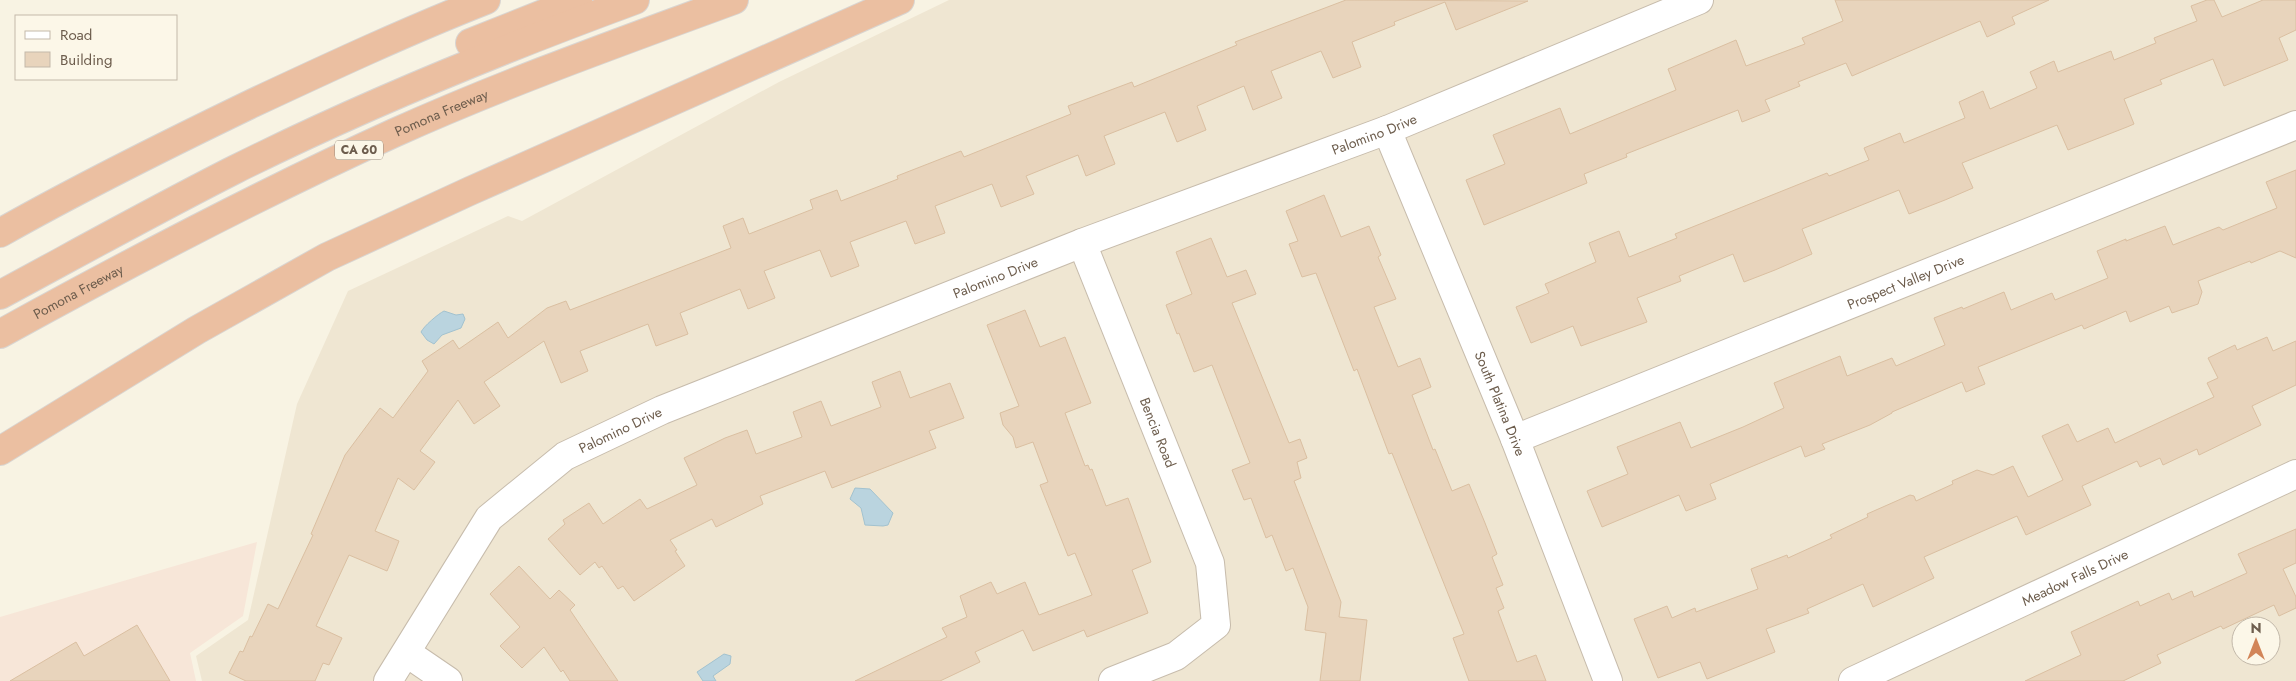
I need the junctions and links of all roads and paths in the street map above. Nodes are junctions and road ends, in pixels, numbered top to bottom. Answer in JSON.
{"nodes":[{"id":1,"x":486,"y":0,"type":"edge"},
{"id":2,"x":578,"y":0,"type":"edge"},
{"id":3,"x":635,"y":0,"type":"edge"},
{"id":4,"x":734,"y":0,"type":"edge"},
{"id":5,"x":900,"y":0,"type":"edge"},
{"id":6,"x":1698,"y":0,"type":"edge"},
{"id":7,"x":2296,"y":125,"type":"edge"},
{"id":8,"x":1387,"y":130,"type":"junction"},
{"id":9,"x":0,"y":233,"type":"edge"},
{"id":10,"x":1082,"y":243,"type":"junction"},
{"id":11,"x":0,"y":276,"type":"edge"},
{"id":12,"x":0,"y":295,"type":"edge"},
{"id":13,"x":0,"y":334,"type":"edge"},
{"id":14,"x":1515,"y":439,"type":"junction"},
{"id":15,"x":0,"y":451,"type":"edge"},
{"id":16,"x":2296,"y":474,"type":"edge"},
{"id":17,"x":408,"y":653,"type":"junction"},
{"id":18,"x":388,"y":681,"type":"edge"},
{"id":19,"x":448,"y":681,"type":"edge"},
{"id":20,"x":1113,"y":681,"type":"edge"},
{"id":21,"x":1608,"y":681,"type":"edge"},
{"id":22,"x":1853,"y":681,"type":"edge"}],
"edges":[{"from":1,"to":9,"type":"highway"},
{"from":2,"to":11,"type":"highway"},
{"from":3,"to":12,"type":"highway"},
{"from":4,"to":13,"type":"highway","name":"Pomona Freeway","number":"CA 60"},
{"from":5,"to":15,"type":"highway"},
{"from":6,"to":8,"type":"street","name":"Palomino Drive"},
{"from":7,"to":14,"type":"street","name":"Prospect Valley Drive"},
{"from":8,"to":10,"type":"street","name":"Palomino Drive"},
{"from":8,"to":14,"type":"street","name":"South Platina Drive"},
{"from":10,"to":17,"type":"street","name":"Palomino Drive"},
{"from":10,"to":20,"type":"street","name":"Bencia Road"},
{"from":14,"to":21,"type":"street","name":"South Platina Drive"},
{"from":16,"to":22,"type":"street","name":"Meadow Falls Drive"},
{"from":17,"to":18,"type":"street","name":"Palomino Drive"},
{"from":17,"to":19,"type":"street"}]}
